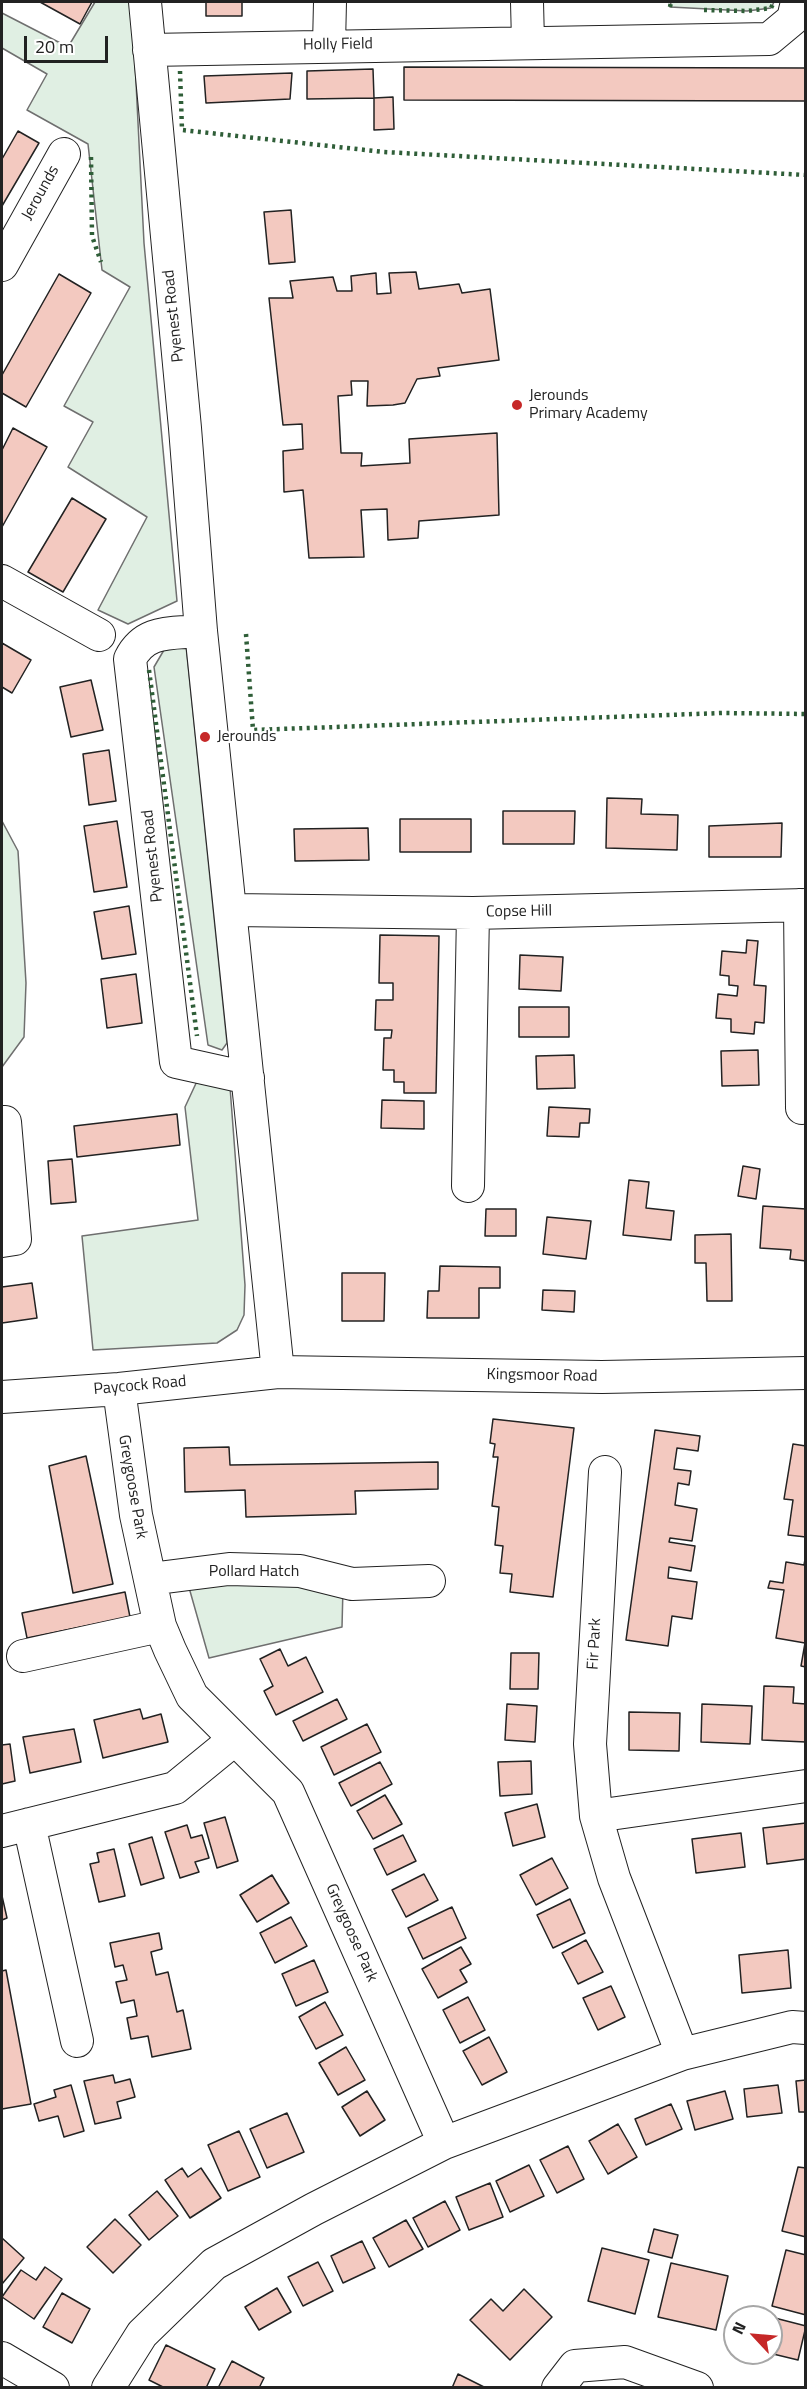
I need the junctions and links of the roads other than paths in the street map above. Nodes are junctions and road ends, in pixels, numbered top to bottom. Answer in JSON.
{"nodes":[{"id":1,"x":145,"y":2,"type":"edge"},
{"id":2,"x":330,"y":2,"type":"edge"},
{"id":3,"x":527,"y":2,"type":"edge"},
{"id":4,"x":797,"y":2,"type":"edge"},
{"id":5,"x":528,"y":42,"type":"junction"},
{"id":6,"x":329,"y":45,"type":"junction"},
{"id":7,"x":149,"y":50,"type":"junction"},
{"id":8,"x":64,"y":154,"type":"dead end"},
{"id":9,"x":2,"y":265,"type":"edge"},
{"id":10,"x":2,"y":581,"type":"edge"},
{"id":11,"x":201,"y":631,"type":"junction"},
{"id":12,"x":99,"y":635,"type":"dead end"},
{"id":13,"x":803,"y":905,"type":"edge"},
{"id":14,"x":232,"y":910,"type":"junction"},
{"id":15,"x":473,"y":913,"type":"junction"},
{"id":16,"x":248,"y":1078,"type":"junction"},
{"id":17,"x":802,"y":1108,"type":"dead end"},
{"id":18,"x":5,"y":1122,"type":"dead end"},
{"id":19,"x":468,"y":1186,"type":"dead end"},
{"id":20,"x":2,"y":1241,"type":"edge"},
{"id":21,"x":278,"y":1372,"type":"junction"},
{"id":22,"x":806,"y":1373,"type":"edge"},
{"id":23,"x":118,"y":1389,"type":"junction"},
{"id":24,"x":2,"y":1397,"type":"edge"},
{"id":25,"x":605,"y":1472,"type":"dead end"},
{"id":26,"x":150,"y":1580,"type":"junction"},
{"id":27,"x":429,"y":1581,"type":"dead end"},
{"id":28,"x":160,"y":1626,"type":"junction"},
{"id":29,"x":23,"y":1656,"type":"dead end"},
{"id":30,"x":235,"y":1739,"type":"junction"},
{"id":31,"x":806,"y":1786,"type":"edge"},
{"id":32,"x":596,"y":1816,"type":"junction"},
{"id":33,"x":15,"y":1828,"type":"edge"},
{"id":34,"x":806,"y":2028,"type":"edge"},
{"id":35,"x":76,"y":2040,"type":"dead end"},
{"id":36,"x":682,"y":2054,"type":"junction"},
{"id":37,"x":444,"y":2143,"type":"junction"},
{"id":38,"x":2,"y":2358,"type":"edge"},
{"id":39,"x":53,"y":2388,"type":"edge"},
{"id":40,"x":108,"y":2388,"type":"edge"},
{"id":41,"x":558,"y":2388,"type":"edge"},
{"id":42,"x":697,"y":2388,"type":"edge"}],
"edges":[{"from":1,"to":7,"type":"street","name":"Pyenest Road"},
{"from":2,"to":6,"type":"street"},
{"from":3,"to":5,"type":"street"},
{"from":4,"to":5,"type":"street","name":"Holly Field"},
{"from":5,"to":6,"type":"street","name":"Holly Field"},
{"from":6,"to":7,"type":"street","name":"Holly Field"},
{"from":7,"to":11,"type":"street","name":"Pyenest Road"},
{"from":8,"to":9,"type":"street","name":"Jerounds"},
{"from":10,"to":12,"type":"street"},
{"from":11,"to":14,"type":"street","name":"Pyenest Road"},
{"from":11,"to":16,"type":"street","name":"Pyenest Road"},
{"from":13,"to":15,"type":"street","name":"Copse Hill"},
{"from":13,"to":17,"type":"street"},
{"from":14,"to":15,"type":"street","name":"Copse Hill"},
{"from":14,"to":16,"type":"street","name":"Pyenest Road"},
{"from":15,"to":19,"type":"street"},
{"from":16,"to":21,"type":"street","name":"Pyenest Road"},
{"from":18,"to":20,"type":"street"},
{"from":21,"to":22,"type":"street","name":"Kingsmoor Road"},
{"from":21,"to":23,"type":"street","name":"Paycock Road"},
{"from":23,"to":24,"type":"street","name":"Paycock Road"},
{"from":23,"to":26,"type":"street","name":"Greygoose Park"},
{"from":25,"to":32,"type":"street","name":"Fir Park"},
{"from":26,"to":27,"type":"street","name":"Pollard Hatch"},
{"from":26,"to":28,"type":"street","name":"Greygoose Park"},
{"from":28,"to":29,"type":"street"},
{"from":28,"to":30,"type":"street","name":"Greygoose Park"},
{"from":30,"to":33,"type":"street"},
{"from":30,"to":37,"type":"street","name":"Greygoose Park"},
{"from":31,"to":32,"type":"street"},
{"from":32,"to":36,"type":"street","name":"Fir Park"},
{"from":33,"to":35,"type":"street"},
{"from":34,"to":36,"type":"street"},
{"from":36,"to":37,"type":"street"},
{"from":37,"to":40,"type":"street"},
{"from":38,"to":39,"type":"street"},
{"from":41,"to":42,"type":"street"}]}
